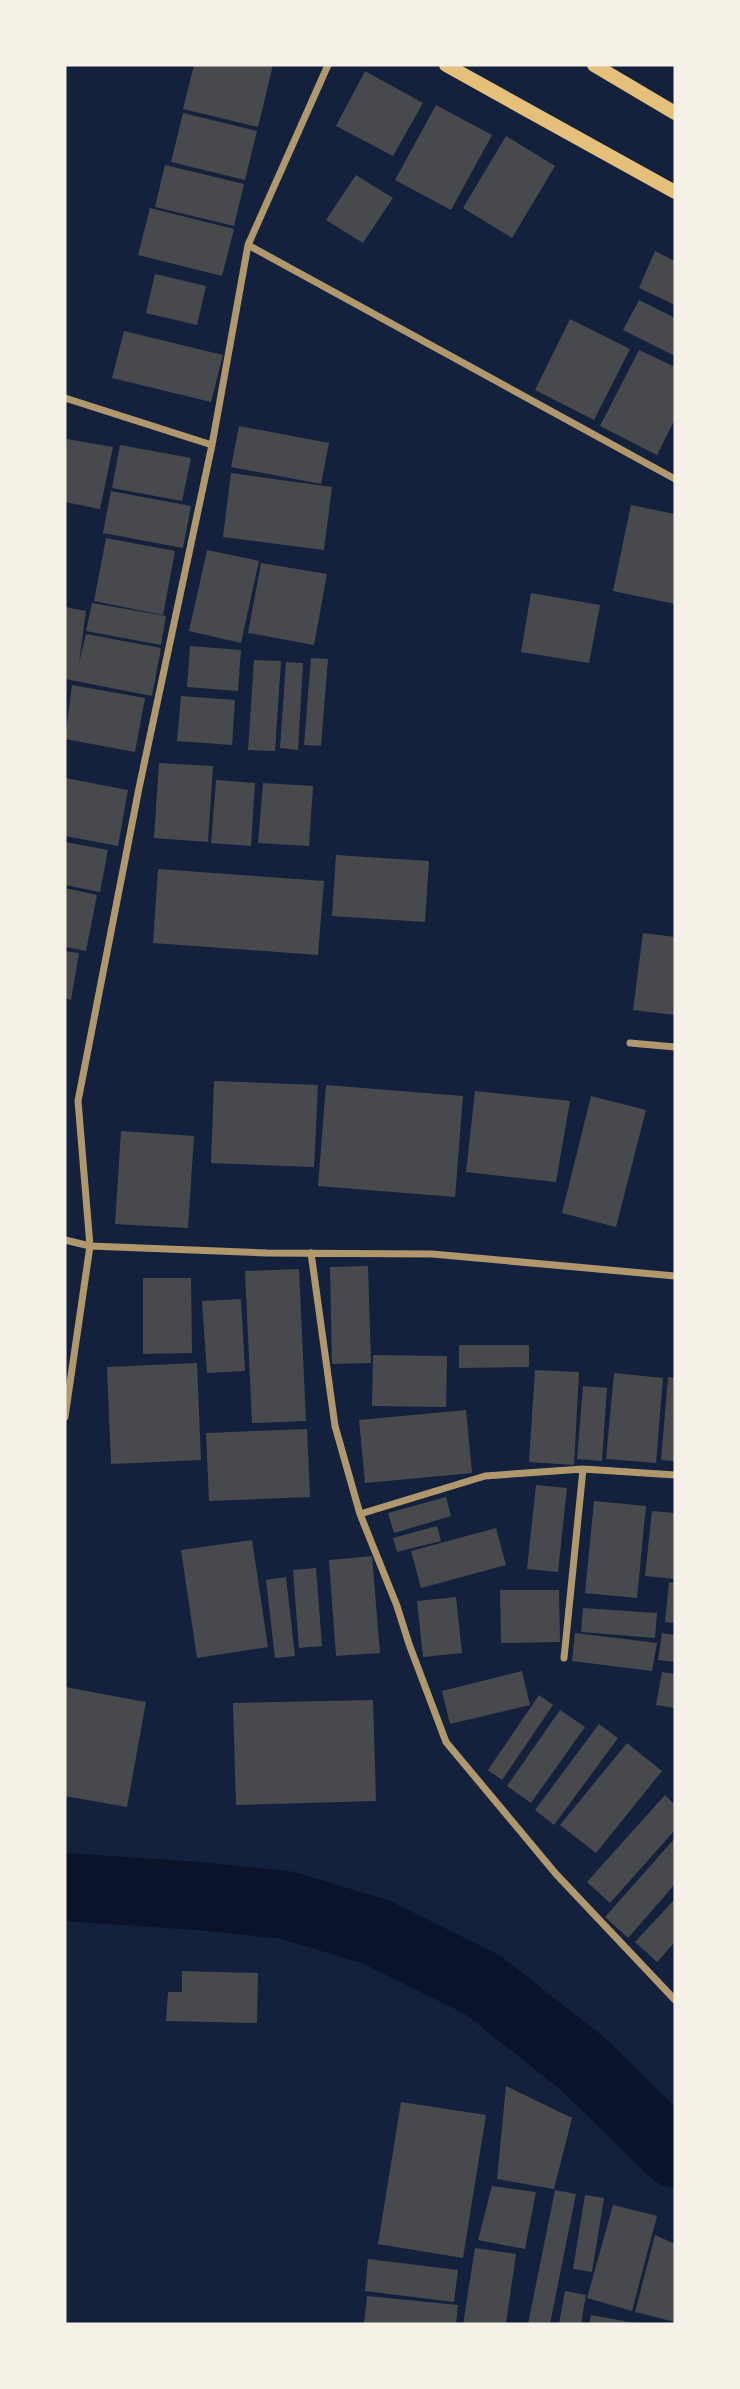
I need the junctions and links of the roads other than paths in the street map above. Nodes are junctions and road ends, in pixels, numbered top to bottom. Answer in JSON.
{"nodes":[{"id":1,"x":328,"y":65,"type":"edge"},
{"id":2,"x":446,"y":65,"type":"edge"},
{"id":3,"x":594,"y":65,"type":"edge"},
{"id":4,"x":675,"y":113,"type":"edge"},
{"id":5,"x":675,"y":192,"type":"edge"},
{"id":6,"x":248,"y":244,"type":"junction"},
{"id":7,"x":65,"y":398,"type":"edge"},
{"id":8,"x":212,"y":444,"type":"junction"},
{"id":9,"x":675,"y":478,"type":"edge"},
{"id":10,"x":630,"y":1043,"type":"dead end"},
{"id":11,"x":675,"y":1047,"type":"edge"},
{"id":12,"x":65,"y":1240,"type":"edge"},
{"id":13,"x":90,"y":1246,"type":"junction"},
{"id":14,"x":312,"y":1253,"type":"junction"},
{"id":15,"x":675,"y":1276,"type":"edge"},
{"id":16,"x":65,"y":1417,"type":"edge"},
{"id":17,"x":583,"y":1469,"type":"junction"},
{"id":18,"x":675,"y":1475,"type":"edge"},
{"id":19,"x":360,"y":1514,"type":"junction"},
{"id":20,"x":564,"y":1658,"type":"dead end"},
{"id":21,"x":675,"y":2000,"type":"edge"}],
"edges":[{"from":1,"to":6,"type":"street"},
{"from":2,"to":5,"type":"main road"},
{"from":3,"to":4,"type":"main road"},
{"from":6,"to":8,"type":"street"},
{"from":6,"to":9,"type":"street"},
{"from":7,"to":8,"type":"street"},
{"from":8,"to":13,"type":"street"},
{"from":10,"to":11,"type":"street"},
{"from":12,"to":13,"type":"street"},
{"from":13,"to":14,"type":"street"},
{"from":13,"to":16,"type":"street"},
{"from":14,"to":15,"type":"street"},
{"from":14,"to":19,"type":"street"},
{"from":17,"to":18,"type":"street"},
{"from":17,"to":19,"type":"street"},
{"from":17,"to":20,"type":"street"},
{"from":19,"to":21,"type":"street"}]}
